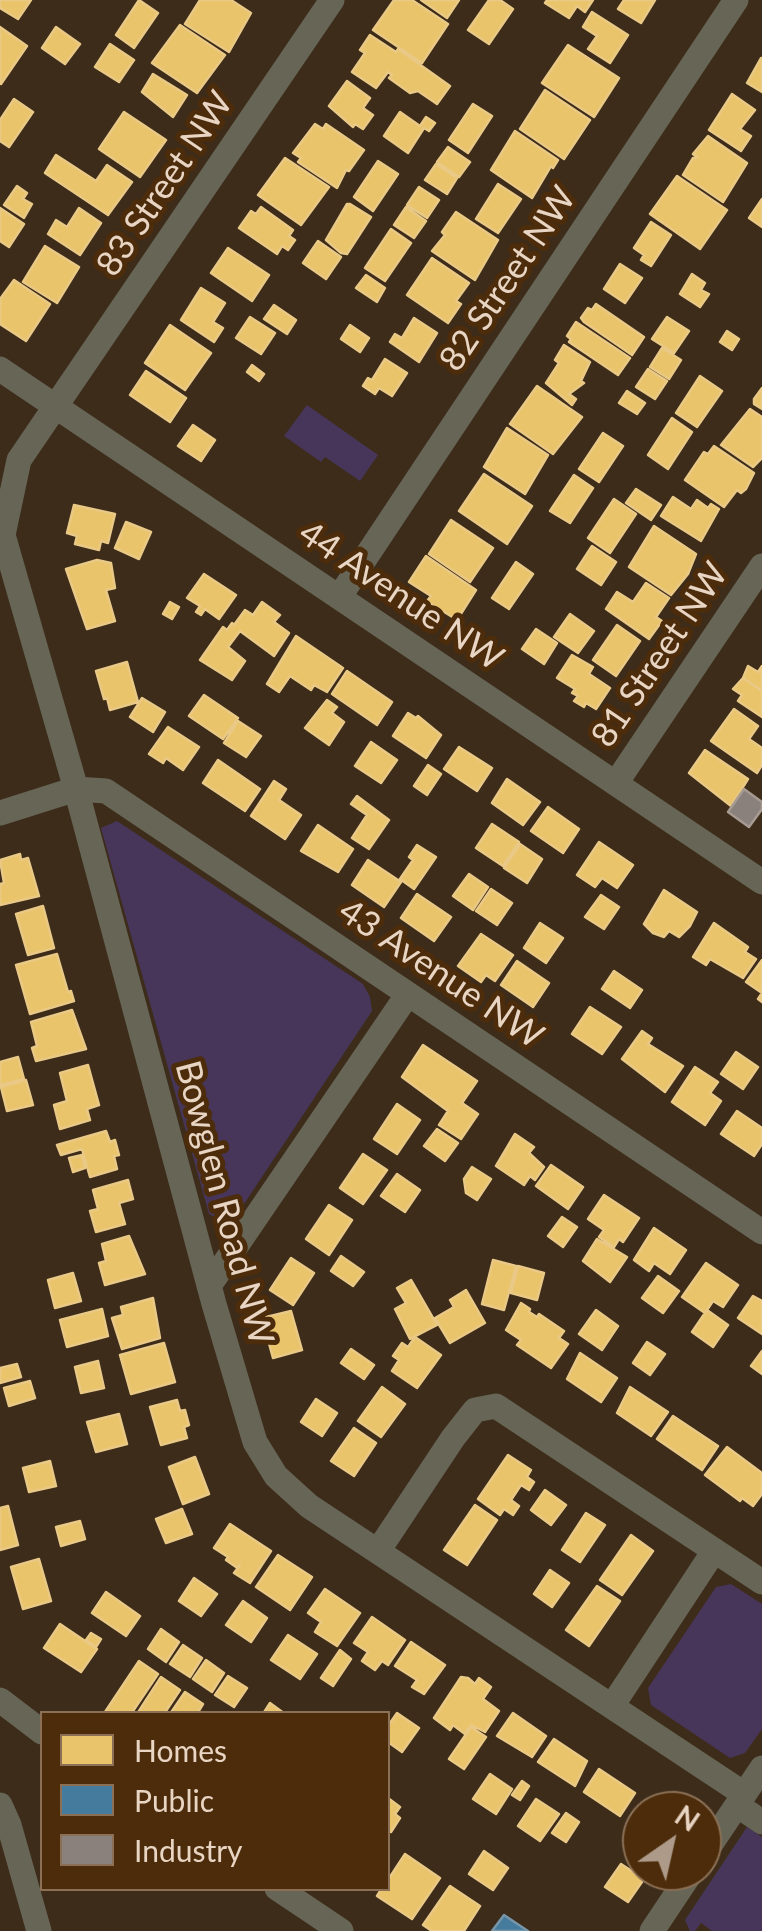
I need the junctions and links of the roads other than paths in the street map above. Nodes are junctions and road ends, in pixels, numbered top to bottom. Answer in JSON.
{"nodes":[{"id":1,"x":332,"y":0,"type":"edge"},
{"id":2,"x":736,"y":0,"type":"edge"},
{"id":3,"x":0,"y":369,"type":"edge"},
{"id":4,"x":56,"y":406,"type":"junction"},
{"id":5,"x":762,"y":566,"type":"edge"},
{"id":6,"x":340,"y":596,"type":"junction"},
{"id":7,"x":616,"y":783,"type":"junction"},
{"id":8,"x":76,"y":789,"type":"junction"},
{"id":9,"x":0,"y":813,"type":"edge"},
{"id":10,"x":762,"y":882,"type":"edge"},
{"id":11,"x":408,"y":994,"type":"junction"},
{"id":12,"x":762,"y":1232,"type":"edge"},
{"id":13,"x":209,"y":1286,"type":"junction"},
{"id":14,"x":714,"y":1551,"type":"junction"},
{"id":15,"x":378,"y":1552,"type":"junction"},
{"id":16,"x":762,"y":1582,"type":"edge"},
{"id":17,"x":0,"y":1700,"type":"edge"},
{"id":18,"x":612,"y":1706,"type":"junction"},
{"id":19,"x":40,"y":1730,"type":"edge"},
{"id":20,"x":762,"y":1768,"type":"edge"},
{"id":21,"x":740,"y":1800,"type":"junction"},
{"id":22,"x":0,"y":1805,"type":"edge"},
{"id":23,"x":762,"y":1822,"type":"edge"},
{"id":24,"x":722,"y":1827,"type":"edge"},
{"id":25,"x":281,"y":1891,"type":"edge"},
{"id":26,"x":679,"y":1891,"type":"edge"},
{"id":27,"x":39,"y":1931,"type":"edge"},
{"id":28,"x":341,"y":1931,"type":"edge"},
{"id":29,"x":652,"y":1931,"type":"edge"}],
"edges":[{"from":1,"to":4,"type":"street","name":"83 Street NW"},
{"from":2,"to":6,"type":"street","name":"82 Street NW"},
{"from":3,"to":4,"type":"street","name":"44 Avenue NW"},
{"from":4,"to":6,"type":"street","name":"44 Avenue NW"},
{"from":4,"to":8,"type":"street","name":"Bowglen Road NW"},
{"from":5,"to":7,"type":"street","name":"81 Street NW"},
{"from":6,"to":7,"type":"street","name":"44 Avenue NW"},
{"from":7,"to":10,"type":"street","name":"44 Avenue NW"},
{"from":8,"to":9,"type":"street"},
{"from":8,"to":11,"type":"street","name":"43 Avenue NW"},
{"from":8,"to":13,"type":"street","name":"Bowglen Road NW"},
{"from":11,"to":12,"type":"street","name":"43 Avenue NW"},
{"from":11,"to":13,"type":"street"},
{"from":13,"to":15,"type":"street","name":"Bowglen Road NW"},
{"from":14,"to":15,"type":"street"},
{"from":14,"to":16,"type":"street"},
{"from":14,"to":18,"type":"street"},
{"from":15,"to":18,"type":"street","name":"Bowglen Road NW"},
{"from":17,"to":19,"type":"street"},
{"from":18,"to":21,"type":"street","name":"Bowglen Road NW"},
{"from":20,"to":21,"type":"street"},
{"from":21,"to":23,"type":"street","name":"Bowglen Road NW"},
{"from":21,"to":24,"type":"street"},
{"from":22,"to":27,"type":"street"},
{"from":25,"to":28,"type":"street"},
{"from":26,"to":29,"type":"street"}]}
